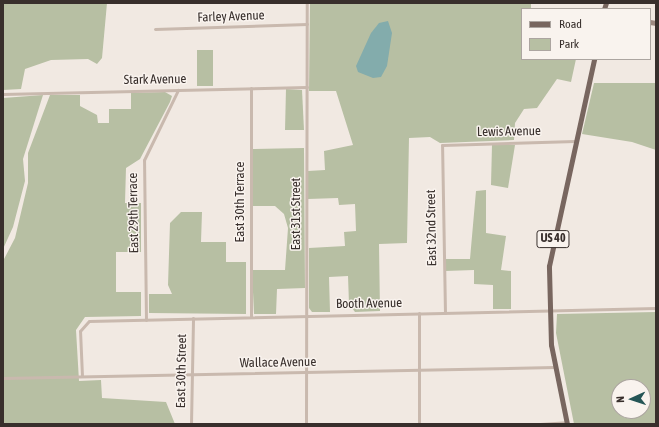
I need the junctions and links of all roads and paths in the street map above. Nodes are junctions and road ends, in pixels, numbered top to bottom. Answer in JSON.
{"nodes":[{"id":1,"x":307,"y":3,"type":"edge"},
{"id":2,"x":307,"y":24,"type":"junction"},
{"id":3,"x":155,"y":29,"type":"dead end"},
{"id":4,"x":594,"y":60,"type":"edge"},
{"id":5,"x":307,"y":87,"type":"junction"},
{"id":6,"x":250,"y":88,"type":"junction"},
{"id":7,"x":178,"y":90,"type":"junction"},
{"id":8,"x":3,"y":94,"type":"edge"},
{"id":9,"x":576,"y":141,"type":"junction"},
{"id":10,"x":444,"y":144,"type":"joint"},
{"id":11,"x":656,"y":308,"type":"edge"},
{"id":12,"x":548,"y":311,"type":"junction"},
{"id":13,"x":419,"y":313,"type":"junction"},
{"id":14,"x":445,"y":313,"type":"junction"},
{"id":15,"x":307,"y":315,"type":"junction"},
{"id":16,"x":251,"y":317,"type":"junction"},
{"id":17,"x":193,"y":318,"type":"junction"},
{"id":18,"x":146,"y":320,"type":"junction"},
{"id":19,"x":554,"y":367,"type":"junction"},
{"id":20,"x":419,"y":370,"type":"junction"},
{"id":21,"x":306,"y":372,"type":"junction"},
{"id":22,"x":192,"y":374,"type":"junction"},
{"id":23,"x":82,"y":376,"type":"junction"},
{"id":24,"x":3,"y":378,"type":"edge"},
{"id":25,"x":566,"y":423,"type":"edge"},
{"id":26,"x":191,"y":424,"type":"edge"},
{"id":27,"x":306,"y":424,"type":"edge"},
{"id":28,"x":419,"y":424,"type":"edge"},
{"id":29,"x":540,"y":424,"type":"edge"}],
"edges":[{"from":1,"to":2,"type":"street","name":"East 31st Street"},
{"from":2,"to":3,"type":"street","name":"Farley Avenue"},
{"from":2,"to":5,"type":"street","name":"East 31st Street"},
{"from":4,"to":9,"type":"main road","number":"US 40"},
{"from":5,"to":6,"type":"street","name":"Stark Avenue"},
{"from":5,"to":15,"type":"street","name":"East 31st Street"},
{"from":6,"to":7,"type":"street","name":"Stark Avenue"},
{"from":6,"to":16,"type":"street","name":"East 30th Terrace"},
{"from":7,"to":8,"type":"street","name":"Stark Avenue"},
{"from":7,"to":18,"type":"street","name":"East 29th Terrace"},
{"from":9,"to":10,"type":"street","name":"Lewis Avenue"},
{"from":9,"to":12,"type":"main road","number":"US 40"},
{"from":10,"to":14,"type":"street","name":"East 32nd Street"},
{"from":11,"to":12,"type":"street","name":"Booth Avenue"},
{"from":12,"to":14,"type":"street","name":"Booth Avenue"},
{"from":12,"to":19,"type":"main road","number":"US 40"},
{"from":13,"to":14,"type":"street","name":"Booth Avenue"},
{"from":13,"to":15,"type":"street","name":"Booth Avenue"},
{"from":13,"to":20,"type":"street"},
{"from":15,"to":16,"type":"street","name":"Booth Avenue"},
{"from":15,"to":21,"type":"street","name":"East 31st Street"},
{"from":16,"to":17,"type":"street","name":"Booth Avenue"},
{"from":17,"to":18,"type":"street","name":"Booth Avenue"},
{"from":17,"to":22,"type":"street","name":"East 30th Street"},
{"from":18,"to":23,"type":"street","name":"Booth Avenue"},
{"from":19,"to":20,"type":"street","name":"Wallace Avenue"},
{"from":19,"to":25,"type":"main road","number":"US 40"},
{"from":20,"to":21,"type":"street","name":"Wallace Avenue"},
{"from":20,"to":28,"type":"street"},
{"from":21,"to":22,"type":"street","name":"Wallace Avenue"},
{"from":21,"to":27,"type":"street","name":"East 31st Street"},
{"from":22,"to":23,"type":"street","name":"Wallace Avenue"},
{"from":22,"to":26,"type":"street","name":"East 30th Street"},
{"from":23,"to":24,"type":"street","name":"Wallace Avenue"},
{"from":25,"to":29,"type":"street"}]}
